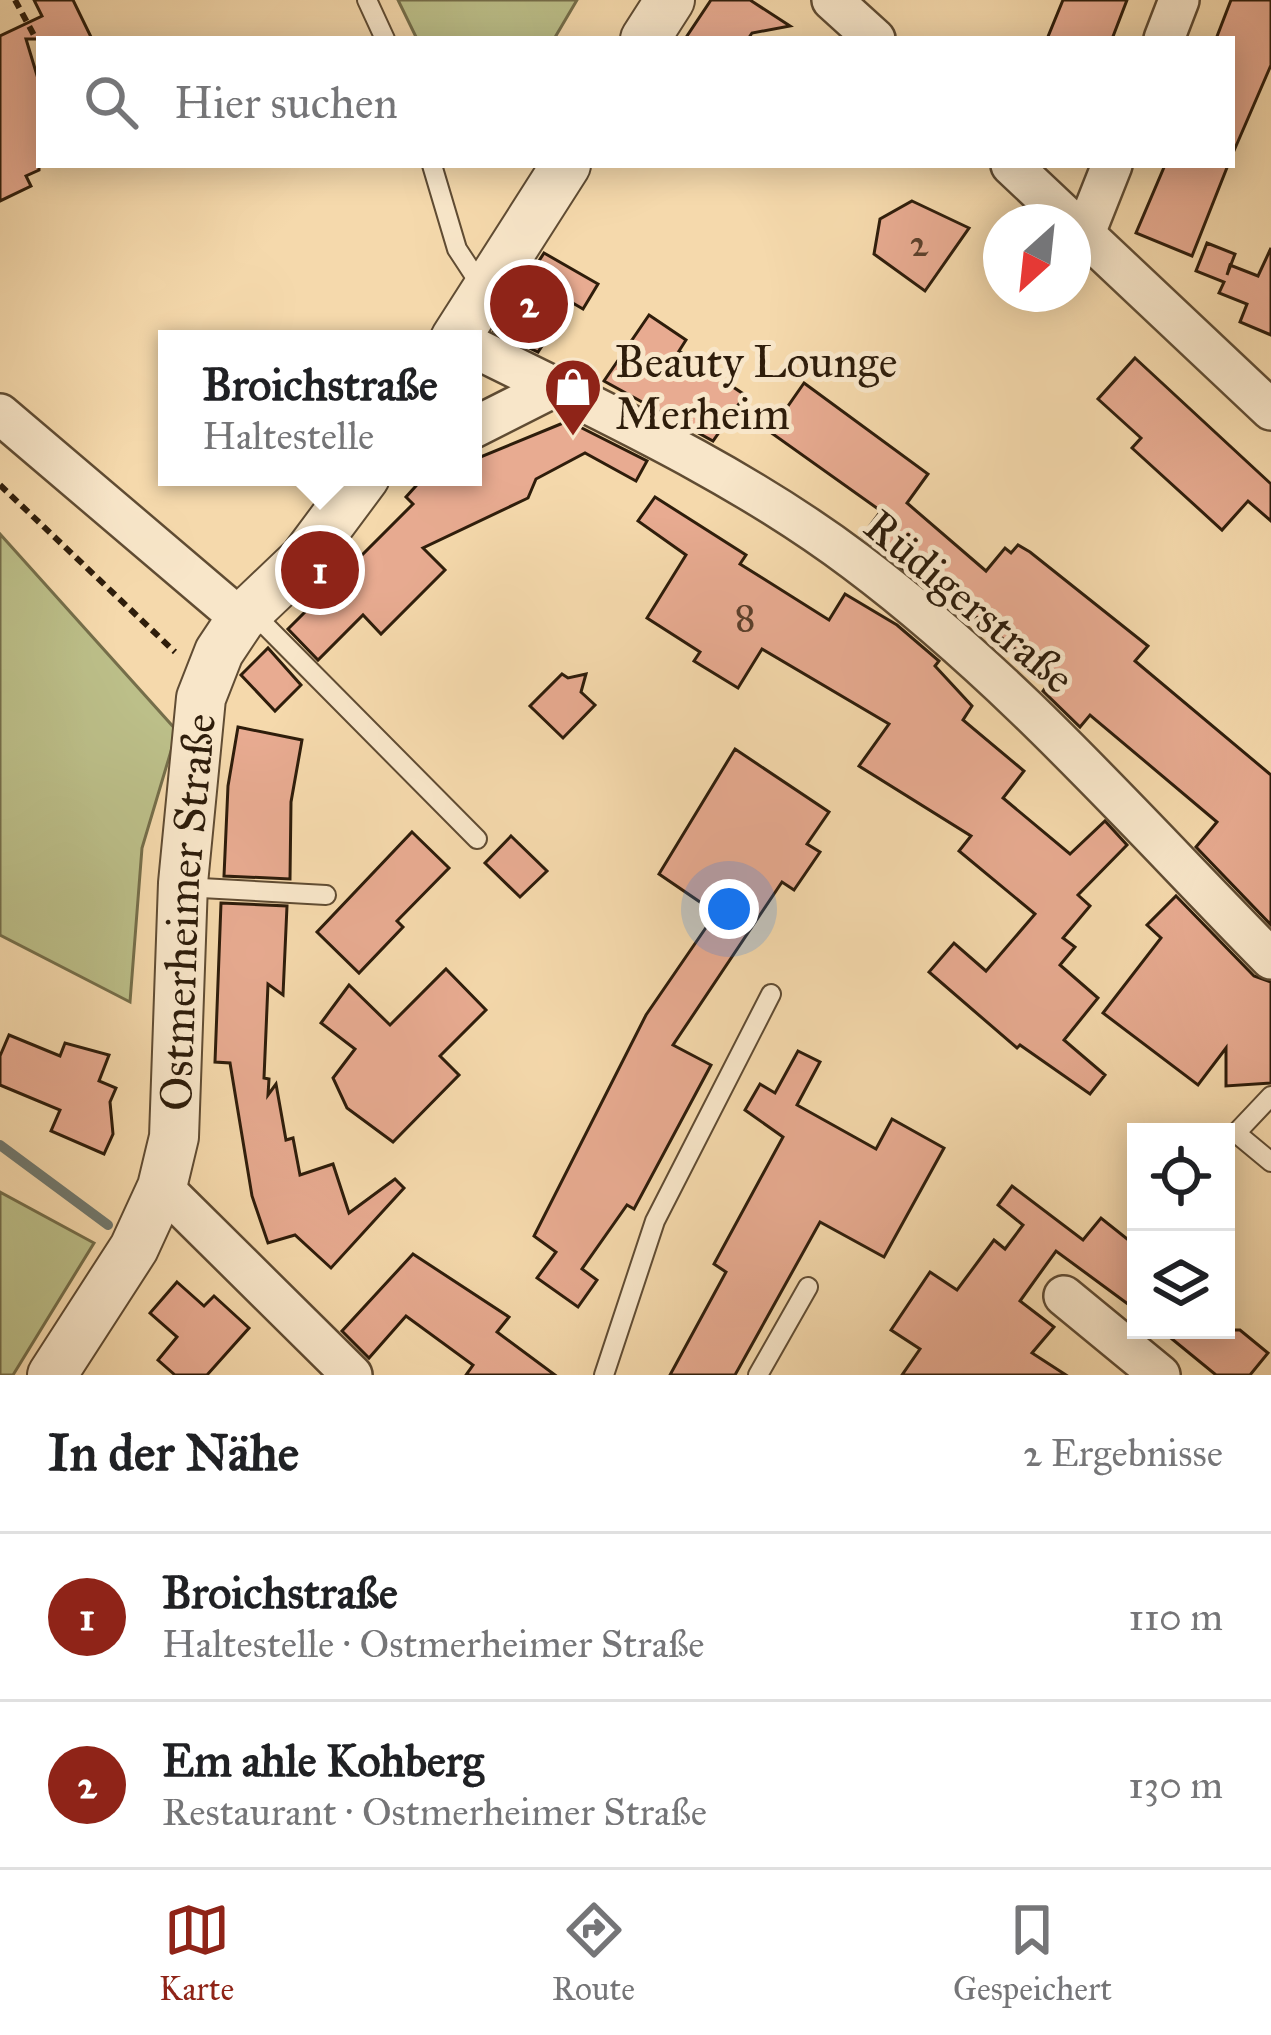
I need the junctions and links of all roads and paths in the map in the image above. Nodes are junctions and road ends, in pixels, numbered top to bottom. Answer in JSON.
{"nodes":[{"id":1,"x":15,"y":0,"type":"edge"},
{"id":2,"x":367,"y":0,"type":"edge"},
{"id":3,"x":670,"y":0,"type":"edge"},
{"id":4,"x":832,"y":0,"type":"edge"},
{"id":5,"x":1179,"y":0,"type":"edge"},
{"id":6,"x":384,"y":36,"type":"edge"},
{"id":7,"x":648,"y":36,"type":"edge"},
{"id":8,"x":872,"y":36,"type":"edge"},
{"id":9,"x":1164,"y":36,"type":"edge"},
{"id":10,"x":34,"y":38,"type":"dead end"},
{"id":11,"x":434,"y":168,"type":"edge"},
{"id":12,"x":564,"y":168,"type":"edge"},
{"id":13,"x":1015,"y":168,"type":"edge"},
{"id":14,"x":1111,"y":168,"type":"edge"},
{"id":15,"x":1054,"y":204,"type":"edge"},
{"id":16,"x":1091,"y":217,"type":"edge"},
{"id":17,"x":1091,"y":238,"type":"edge"},
{"id":18,"x":485,"y":290,"type":"junction"},
{"id":19,"x":461,"y":330,"type":"edge"},
{"id":20,"x":482,"y":351,"type":"edge"},
{"id":21,"x":554,"y":387,"type":"junction"},
{"id":22,"x":1271,"y":410,"type":"edge"},
{"id":23,"x":0,"y":414,"type":"edge"},
{"id":24,"x":482,"y":423,"type":"edge"},
{"id":25,"x":0,"y":485,"type":"edge"},
{"id":26,"x":358,"y":486,"type":"edge"},
{"id":27,"x":246,"y":615,"type":"junction"},
{"id":28,"x":201,"y":698,"type":"junction"},
{"id":29,"x":477,"y":839,"type":"dead end"},
{"id":30,"x":183,"y":887,"type":"junction"},
{"id":31,"x":326,"y":896,"type":"dead end"},
{"id":32,"x":1271,"y":959,"type":"edge"},
{"id":33,"x":771,"y":994,"type":"dead end"},
{"id":34,"x":1271,"y":1096,"type":"edge"},
{"id":35,"x":1271,"y":1162,"type":"edge"},
{"id":36,"x":162,"y":1187,"type":"junction"},
{"id":37,"x":808,"y":1288,"type":"dead end"},
{"id":38,"x":1064,"y":1296,"type":"dead end"},
{"id":39,"x":52,"y":1375,"type":"edge"},
{"id":40,"x":352,"y":1375,"type":"edge"},
{"id":41,"x":604,"y":1375,"type":"edge"},
{"id":42,"x":758,"y":1375,"type":"edge"},
{"id":43,"x":1160,"y":1375,"type":"edge"}],
"edges":[{"from":1,"to":10,"type":"path"},
{"from":2,"to":6,"type":"lane"},
{"from":3,"to":7,"type":"street"},
{"from":4,"to":8,"type":"street"},
{"from":5,"to":9,"type":"street"},
{"from":11,"to":18,"type":"lane"},
{"from":12,"to":18,"type":"street"},
{"from":13,"to":15,"type":"street"},
{"from":14,"to":16,"type":"street"},
{"from":17,"to":22,"type":"street"},
{"from":18,"to":19,"type":"street"},
{"from":20,"to":21,"type":"street","name":"Rüdigerstraße"},
{"from":21,"to":24,"type":"street"},
{"from":21,"to":32,"type":"street","name":"Rüdigerstraße"},
{"from":23,"to":27,"type":"street"},
{"from":25,"to":28,"type":"path"},
{"from":26,"to":27,"type":"street","name":"Ostmerheimer Straße"},
{"from":27,"to":28,"type":"street","name":"Ostmerheimer Straße"},
{"from":27,"to":29,"type":"lane"},
{"from":28,"to":30,"type":"street","name":"Ostmerheimer Straße"},
{"from":30,"to":31,"type":"lane"},
{"from":30,"to":36,"type":"street","name":"Ostmerheimer Straße"},
{"from":33,"to":41,"type":"lane"},
{"from":34,"to":35,"type":"lane"},
{"from":36,"to":39,"type":"street","name":"Ostmerheimer Straße"},
{"from":36,"to":40,"type":"street"},
{"from":37,"to":42,"type":"lane"},
{"from":38,"to":43,"type":"street"}]}
